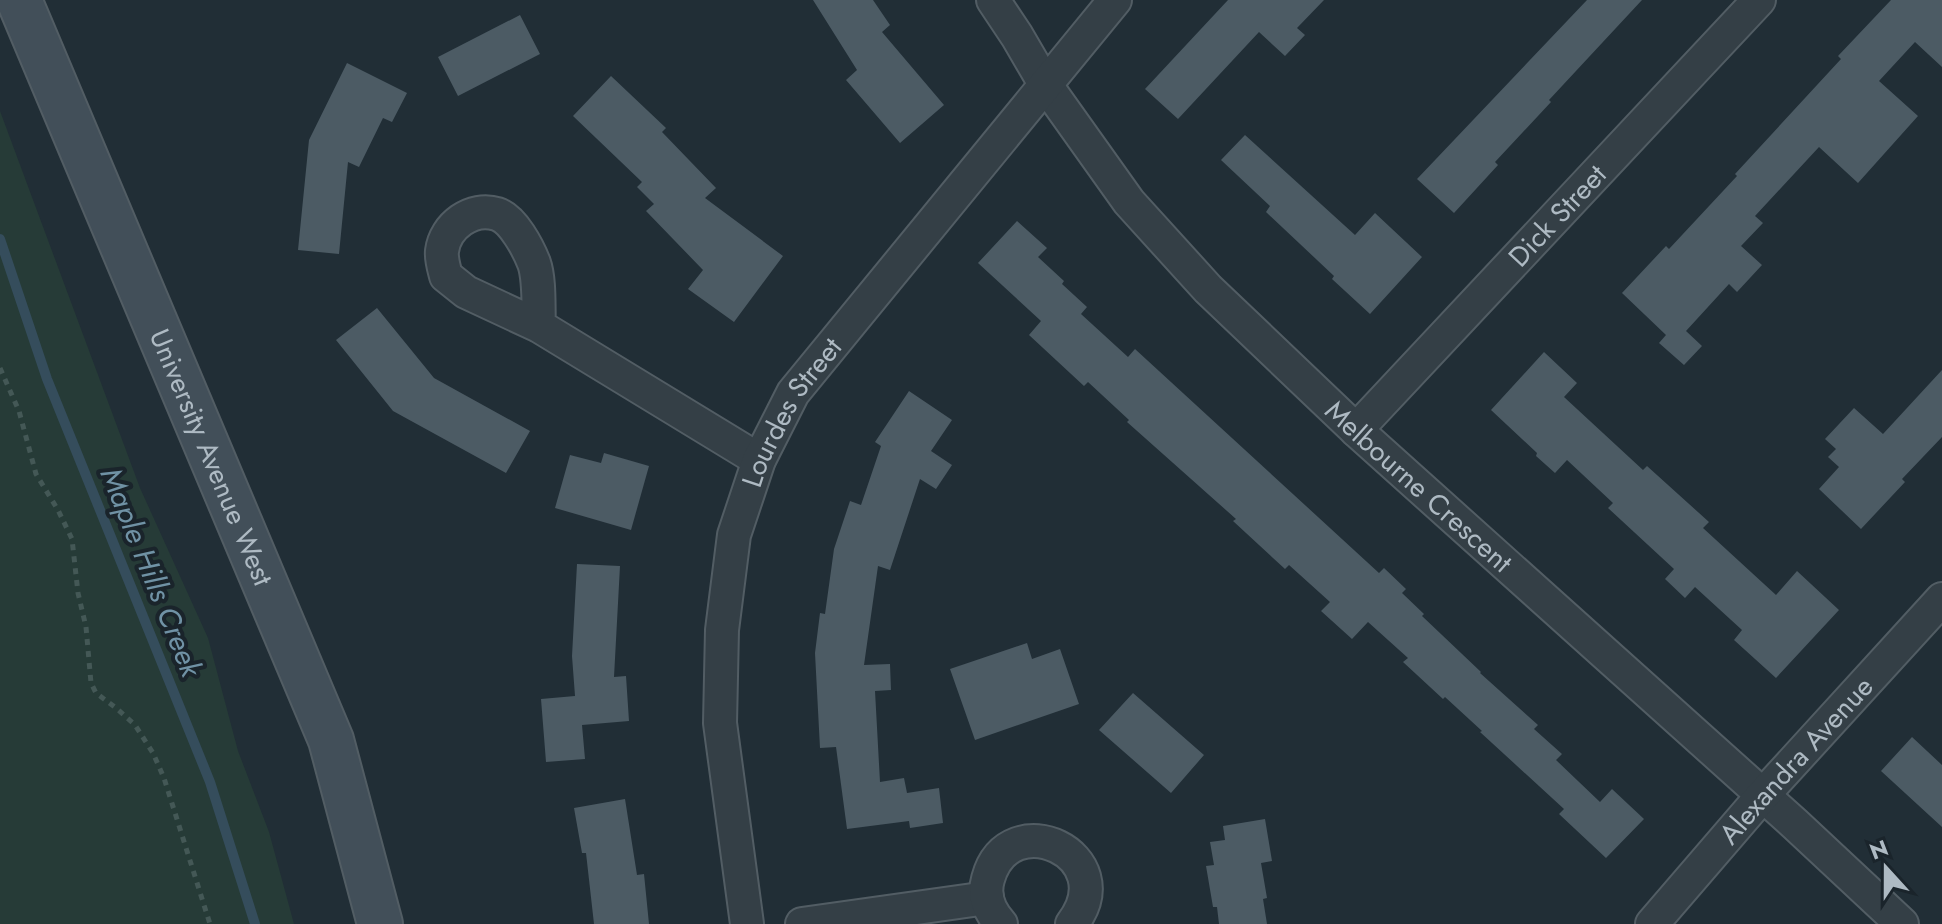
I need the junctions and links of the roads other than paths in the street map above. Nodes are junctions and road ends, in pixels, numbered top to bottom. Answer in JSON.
{"nodes":[{"id":1,"x":19,"y":0,"type":"edge"},
{"id":2,"x":993,"y":0,"type":"edge"},
{"id":3,"x":1115,"y":0,"type":"edge"},
{"id":4,"x":1759,"y":0,"type":"edge"},
{"id":5,"x":1045,"y":84,"type":"junction"},
{"id":6,"x":539,"y":326,"type":"dead end"},
{"id":7,"x":1356,"y":430,"type":"junction"},
{"id":8,"x":759,"y":460,"type":"junction"},
{"id":9,"x":1942,"y":599,"type":"edge"},
{"id":10,"x":1763,"y":795,"type":"junction"},
{"id":11,"x":994,"y":911,"type":"edge"},
{"id":12,"x":380,"y":924,"type":"edge"},
{"id":13,"x":747,"y":924,"type":"edge"},
{"id":14,"x":802,"y":924,"type":"edge"},
{"id":15,"x":1072,"y":924,"type":"edge"},
{"id":16,"x":1652,"y":924,"type":"edge"},
{"id":17,"x":1902,"y":924,"type":"edge"}],
"edges":[{"from":1,"to":12,"type":"main road","name":"University Avenue West"},
{"from":2,"to":5,"type":"street","name":"Melbourne Crescent"},
{"from":3,"to":5,"type":"street","name":"Lourdes Street"},
{"from":4,"to":7,"type":"street","name":"Dick Street"},
{"from":5,"to":7,"type":"street","name":"Melbourne Crescent"},
{"from":5,"to":8,"type":"street","name":"Lourdes Street"},
{"from":6,"to":8,"type":"street"},
{"from":7,"to":10,"type":"street","name":"Melbourne Crescent"},
{"from":8,"to":13,"type":"street","name":"Lourdes Street"},
{"from":9,"to":10,"type":"street","name":"Alexandra Avenue"},
{"from":10,"to":16,"type":"street","name":"Alexandra Avenue"},
{"from":10,"to":17,"type":"street","name":"Melbourne Crescent"},
{"from":11,"to":14,"type":"street"},
{"from":11,"to":15,"type":"street"}]}
